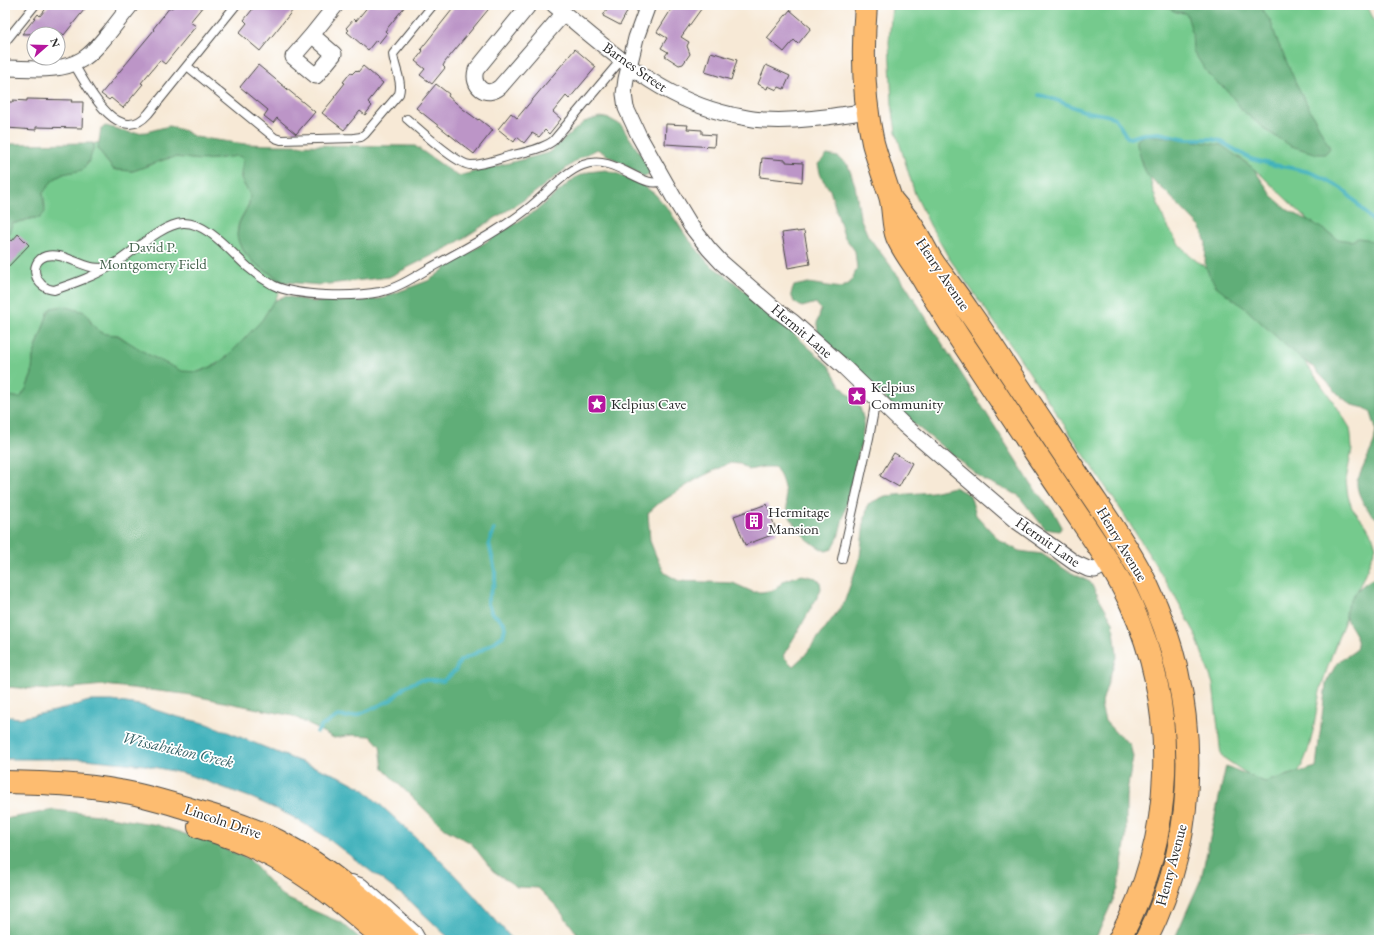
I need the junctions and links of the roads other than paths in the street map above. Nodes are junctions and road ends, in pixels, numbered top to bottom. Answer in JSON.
{"nodes":[{"id":1,"x":35,"y":5,"type":"edge"},
{"id":2,"x":131,"y":5,"type":"edge"},
{"id":3,"x":236,"y":5,"type":"edge"},
{"id":4,"x":336,"y":5,"type":"edge"},
{"id":5,"x":433,"y":5,"type":"edge"},
{"id":6,"x":529,"y":5,"type":"edge"},
{"id":7,"x":648,"y":5,"type":"edge"},
{"id":8,"x":866,"y":5,"type":"edge"},
{"id":9,"x":559,"y":9,"type":"edge"},
{"id":10,"x":312,"y":35,"type":"dead end"},
{"id":11,"x":5,"y":42,"type":"edge"},
{"id":12,"x":625,"y":63,"type":"junction"},
{"id":13,"x":74,"y":64,"type":"junction"},
{"id":14,"x":187,"y":66,"type":"junction"},
{"id":15,"x":5,"y":68,"type":"edge"},
{"id":16,"x":867,"y":111,"type":"junction"},
{"id":17,"x":407,"y":119,"type":"dead end"},
{"id":18,"x":664,"y":180,"type":"junction"},
{"id":19,"x":891,"y":198,"type":"junction"},
{"id":20,"x":106,"y":268,"type":"junction"},
{"id":21,"x":876,"y":398,"type":"junction"},
{"id":22,"x":842,"y":559,"type":"dead end"},
{"id":23,"x":1109,"y":563,"type":"junction"},
{"id":24,"x":5,"y":782,"type":"edge"},
{"id":25,"x":5,"y":797,"type":"edge"},
{"id":26,"x":337,"y":879,"type":"junction"},
{"id":27,"x":385,"y":940,"type":"edge"},
{"id":28,"x":408,"y":940,"type":"edge"},
{"id":29,"x":422,"y":940,"type":"edge"},
{"id":30,"x":1119,"y":940,"type":"edge"},
{"id":31,"x":1146,"y":940,"type":"edge"}],
"edges":[{"from":1,"to":11,"type":"lane"},
{"from":2,"to":13,"type":"street"},
{"from":3,"to":14,"type":"lane"},
{"from":4,"to":10,"type":"street"},
{"from":5,"to":14,"type":"lane"},
{"from":6,"to":9,"type":"street"},
{"from":7,"to":12,"type":"street","name":"Hermit Lane"},
{"from":8,"to":16,"type":"main road","name":"Henry Avenue"},
{"from":9,"to":12,"type":"street","name":"Barnes Street"},
{"from":12,"to":16,"type":"street","name":"Barnes Street"},
{"from":12,"to":17,"type":"lane"},
{"from":12,"to":18,"type":"street","name":"Hermit Lane"},
{"from":13,"to":14,"type":"lane"},
{"from":13,"to":15,"type":"street"},
{"from":16,"to":19,"type":"main road","name":"Henry Avenue"},
{"from":18,"to":20,"type":"lane"},
{"from":18,"to":21,"type":"street","name":"Hermit Lane"},
{"from":19,"to":23,"type":"main road","name":"Henry Avenue"},
{"from":19,"to":31,"type":"main road","name":"Henry Avenue"},
{"from":20,"to":20,"type":"lane"},
{"from":21,"to":22,"type":"lane"},
{"from":21,"to":23,"type":"street","name":"Hermit Lane"},
{"from":23,"to":30,"type":"main road","name":"Henry Avenue"},
{"from":24,"to":26,"type":"main road","name":"Lincoln Drive"},
{"from":25,"to":27,"type":"main road","name":"Lincoln Drive"},
{"from":26,"to":28,"type":"main road","name":"Lincoln Drive"},
{"from":26,"to":29,"type":"lane"}]}
